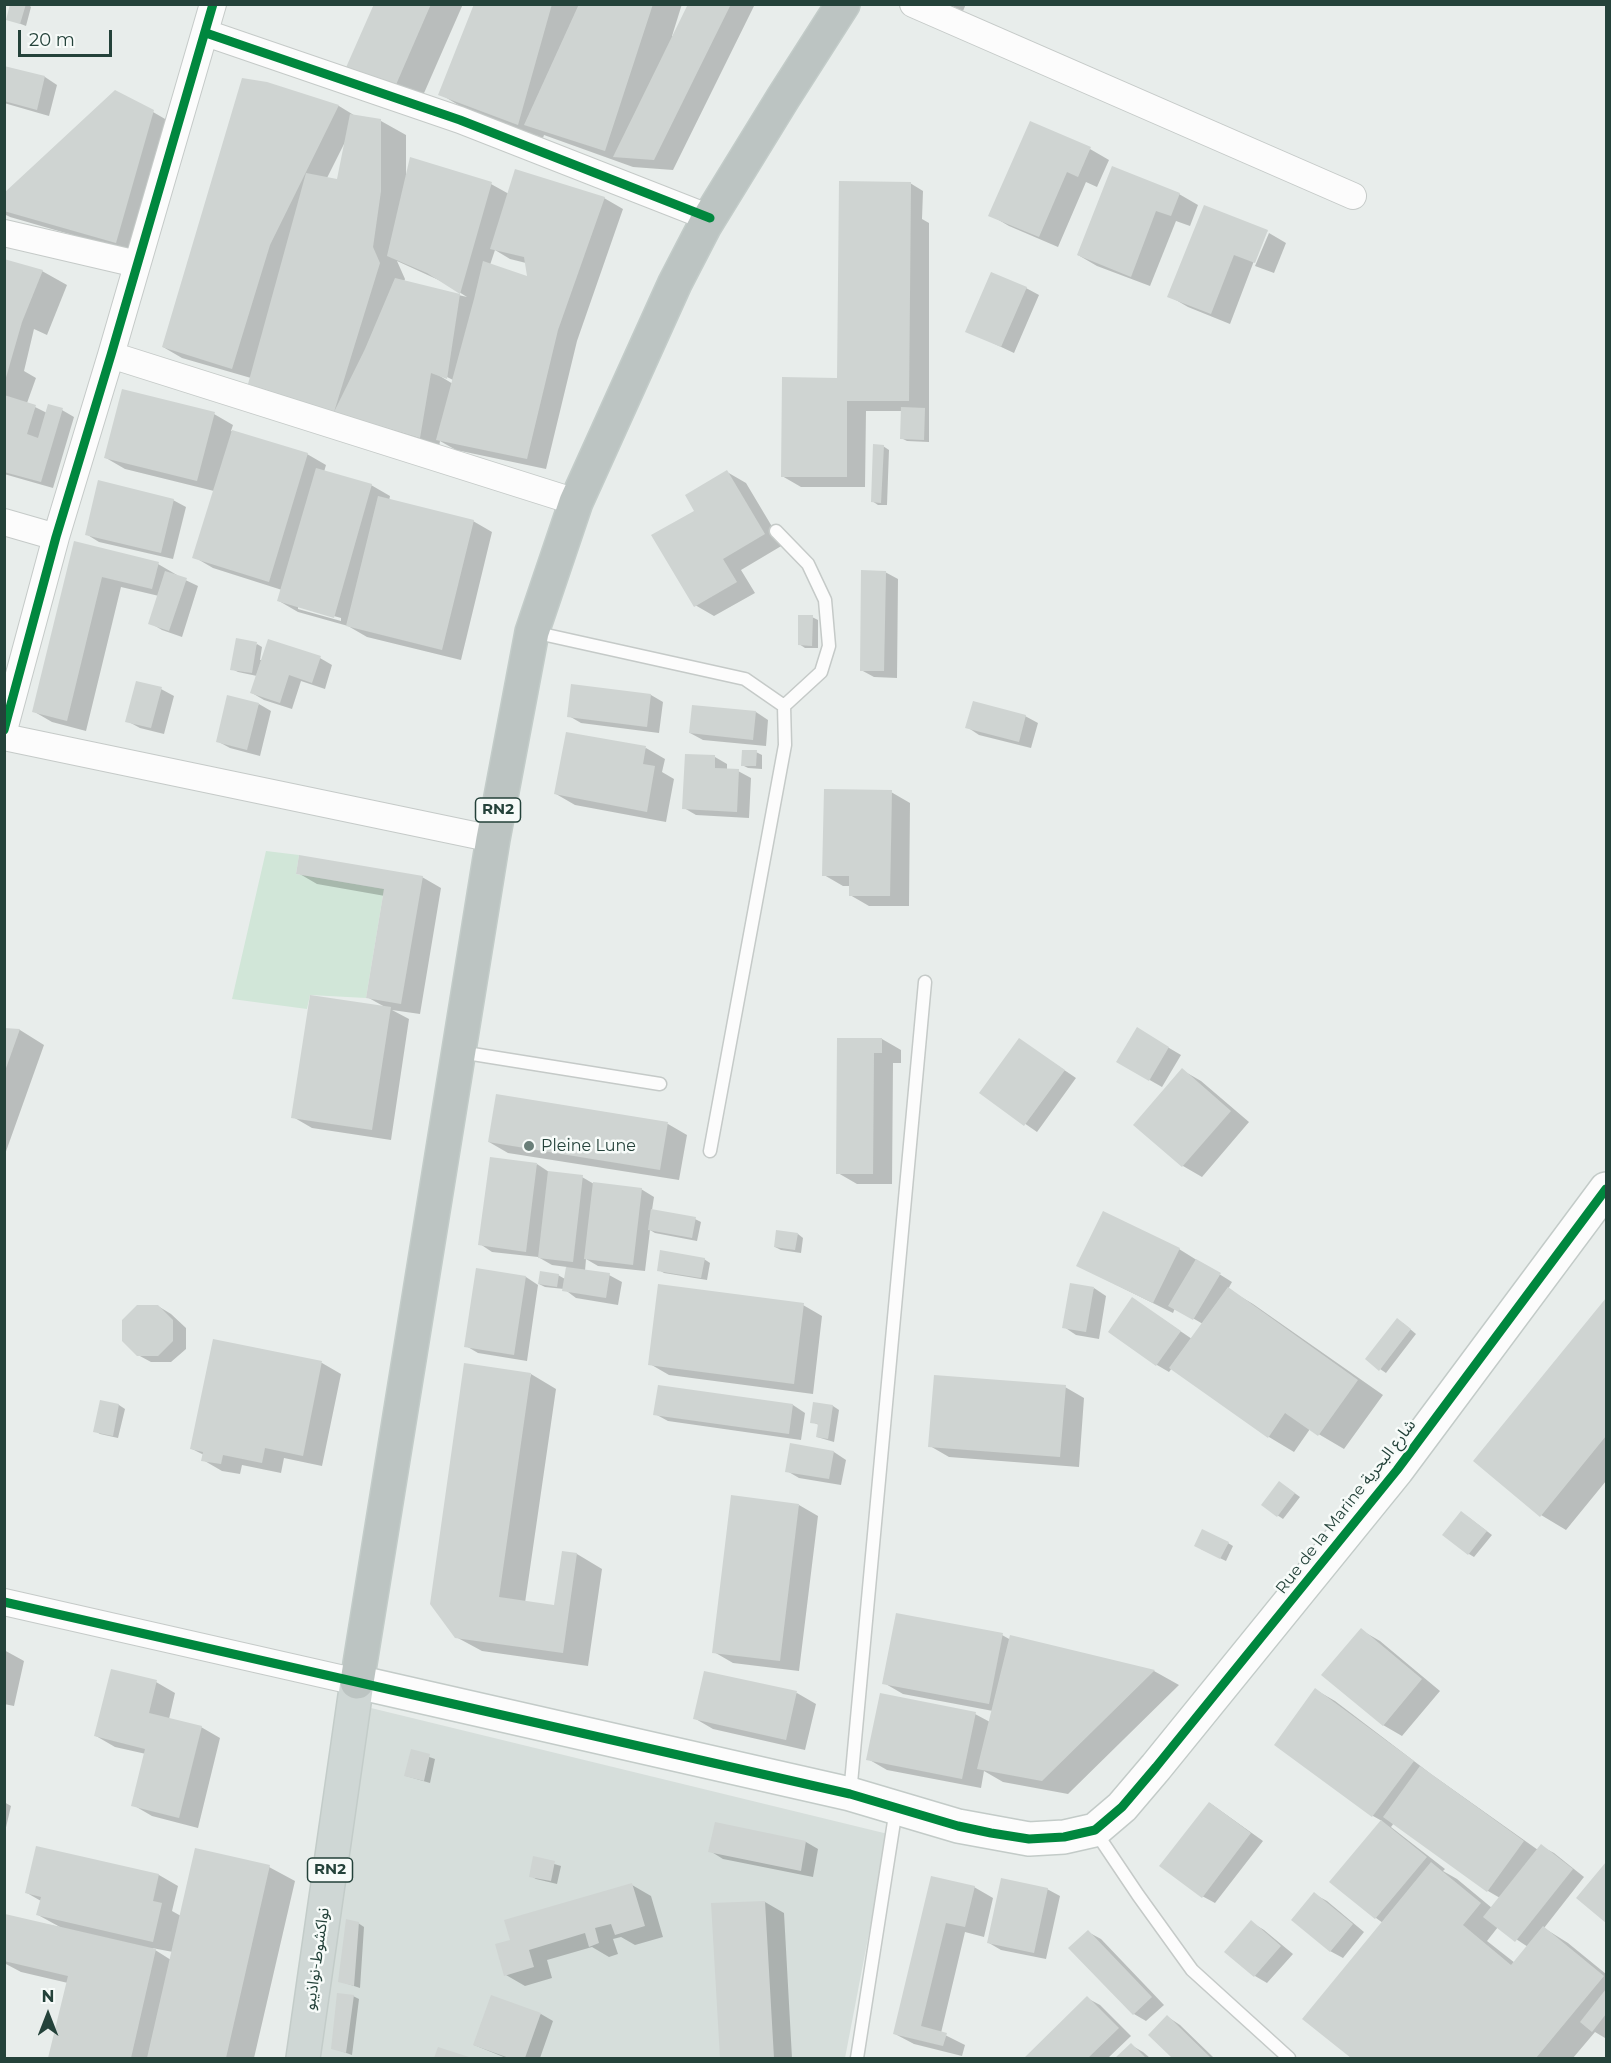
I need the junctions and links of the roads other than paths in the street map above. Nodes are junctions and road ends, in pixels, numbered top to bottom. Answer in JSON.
{"nodes":[{"id":1,"x":213,"y":4,"type":"edge"},
{"id":2,"x":843,"y":4,"type":"edge"},
{"id":3,"x":913,"y":4,"type":"edge"},
{"id":4,"x":206,"y":33,"type":"junction"},
{"id":5,"x":1353,"y":196,"type":"dead end"},
{"id":6,"x":710,"y":218,"type":"junction"},
{"id":7,"x":4,"y":233,"type":"edge"},
{"id":8,"x":137,"y":264,"type":"junction"},
{"id":9,"x":111,"y":355,"type":"junction"},
{"id":10,"x":576,"y":502,"type":"junction"},
{"id":11,"x":4,"y":522,"type":"edge"},
{"id":12,"x":776,"y":531,"type":"dead end"},
{"id":13,"x":56,"y":537,"type":"junction"},
{"id":14,"x":532,"y":632,"type":"junction"},
{"id":15,"x":784,"y":706,"type":"junction"},
{"id":16,"x":4,"y":730,"type":"edge"},
{"id":17,"x":4,"y":737,"type":"edge"},
{"id":18,"x":493,"y":839,"type":"junction"},
{"id":19,"x":925,"y":982,"type":"dead end"},
{"id":20,"x":459,"y":1052,"type":"junction"},
{"id":21,"x":660,"y":1084,"type":"dead end"},
{"id":22,"x":710,"y":1151,"type":"dead end"},
{"id":23,"x":1606,"y":1190,"type":"edge"},
{"id":24,"x":4,"y":1602,"type":"edge"},
{"id":25,"x":357,"y":1682,"type":"junction"},
{"id":26,"x":850,"y":1794,"type":"junction"},
{"id":27,"x":896,"y":1808,"type":"junction"},
{"id":28,"x":1095,"y":1830,"type":"junction"},
{"id":29,"x":303,"y":2058,"type":"edge"},
{"id":30,"x":857,"y":2058,"type":"edge"},
{"id":31,"x":1289,"y":2058,"type":"edge"}],
"edges":[{"from":1,"to":4,"type":"street"},
{"from":2,"to":6,"type":"highway","number":"RN2"},
{"from":3,"to":5,"type":"street"},
{"from":4,"to":6,"type":"street"},
{"from":4,"to":8,"type":"street"},
{"from":6,"to":10,"type":"highway","number":"RN2"},
{"from":7,"to":8,"type":"street"},
{"from":8,"to":9,"type":"street"},
{"from":9,"to":10,"type":"street"},
{"from":9,"to":13,"type":"street"},
{"from":10,"to":14,"type":"highway","number":"RN2"},
{"from":11,"to":13,"type":"street"},
{"from":12,"to":15,"type":"lane"},
{"from":13,"to":16,"type":"street"},
{"from":14,"to":15,"type":"lane"},
{"from":14,"to":18,"type":"highway","number":"RN2"},
{"from":15,"to":22,"type":"lane"},
{"from":17,"to":18,"type":"street"},
{"from":18,"to":20,"type":"highway","number":"RN2"},
{"from":19,"to":26,"type":"lane"},
{"from":20,"to":21,"type":"lane"},
{"from":20,"to":25,"type":"highway","number":"RN2"},
{"from":23,"to":28,"type":"street","name":"Rue de la Marine شارع البحرية"},
{"from":24,"to":25,"type":"street"},
{"from":25,"to":26,"type":"street"},
{"from":25,"to":29,"type":"main road","name":"نواكشوط-نواذيبو","number":"RN2"},
{"from":26,"to":27,"type":"street"},
{"from":27,"to":28,"type":"street"},
{"from":27,"to":30,"type":"lane"},
{"from":28,"to":31,"type":"lane"}]}
